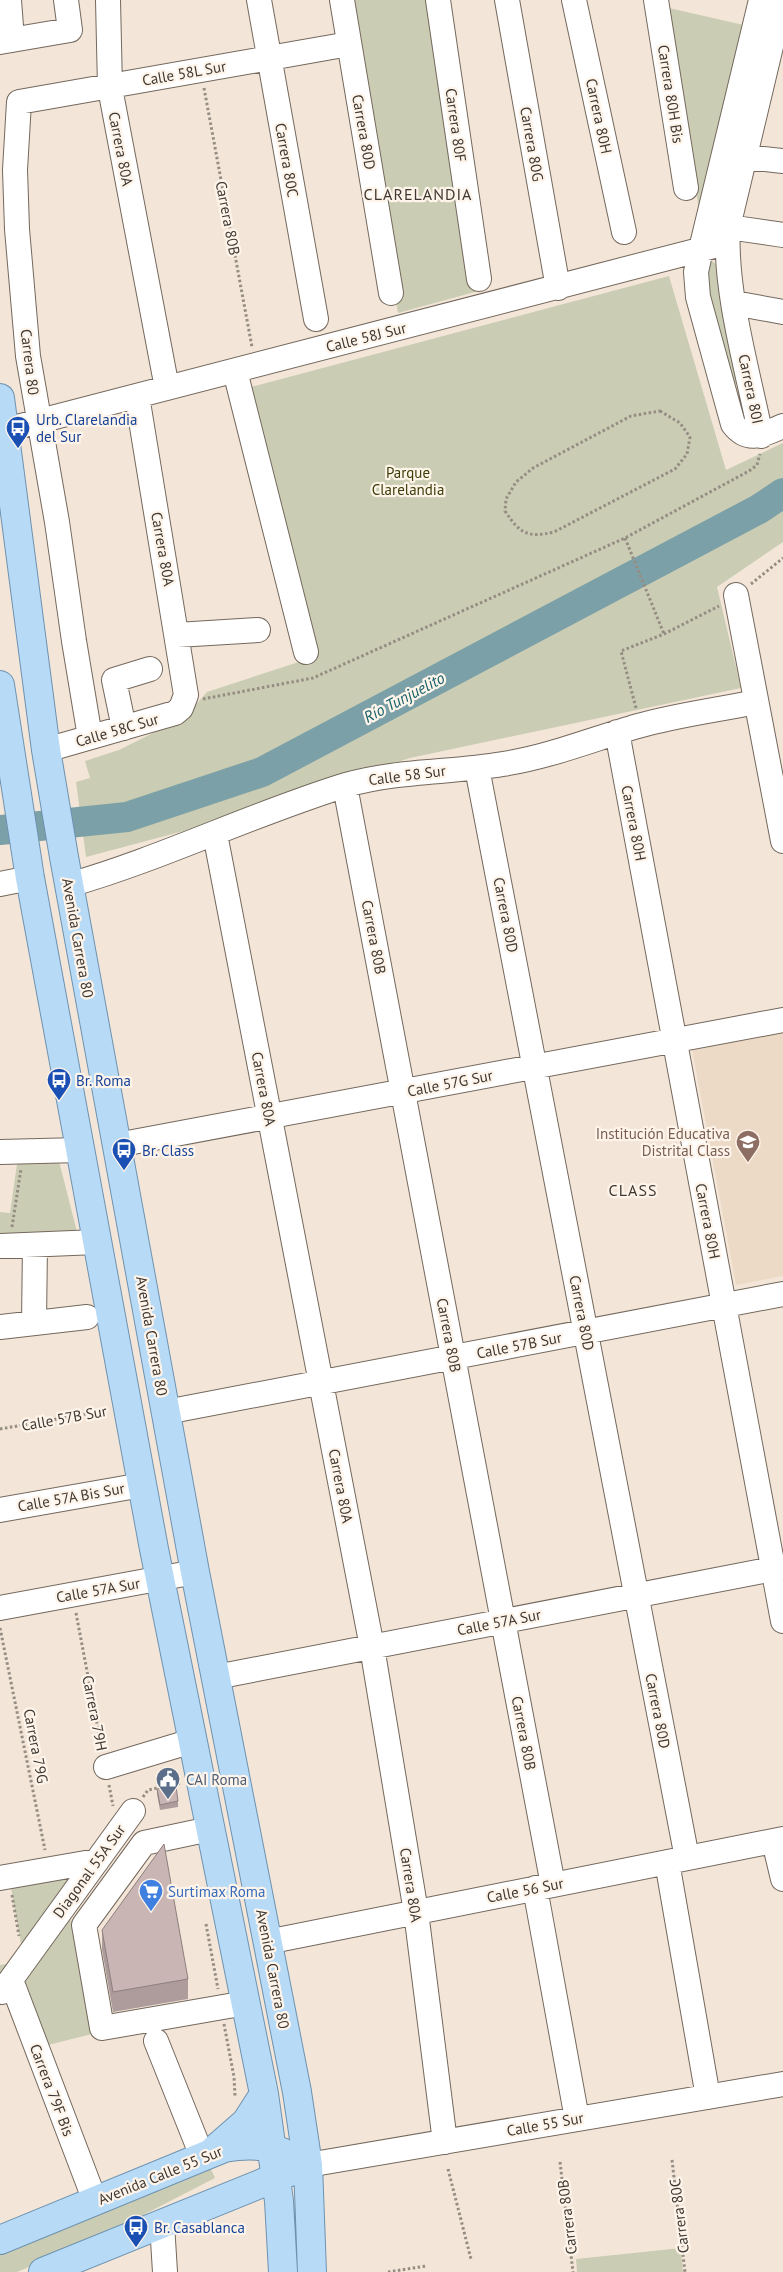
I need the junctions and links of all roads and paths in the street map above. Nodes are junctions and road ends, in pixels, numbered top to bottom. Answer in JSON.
{"nodes":[{"id":1,"x":9,"y":0,"type":"edge"},
{"id":2,"x":66,"y":0,"type":"edge"},
{"id":3,"x":108,"y":0,"type":"edge"},
{"id":4,"x":259,"y":0,"type":"edge"},
{"id":5,"x":342,"y":0,"type":"edge"},
{"id":6,"x":438,"y":0,"type":"edge"},
{"id":7,"x":507,"y":0,"type":"edge"},
{"id":8,"x":574,"y":0,"type":"edge"},
{"id":9,"x":656,"y":0,"type":"edge"},
{"id":10,"x":761,"y":0,"type":"edge"},
{"id":11,"x":782,"y":0,"type":"edge"},
{"id":12,"x":6,"y":41,"type":"edge"},
{"id":13,"x":349,"y":44,"type":"junction"},
{"id":14,"x":269,"y":58,"type":"junction"},
{"id":15,"x":200,"y":70,"type":"junction"},
{"id":16,"x":772,"y":85,"type":"edge"},
{"id":17,"x":110,"y":88,"type":"junction"},
{"id":18,"x":19,"y":102,"type":"joint"},
{"id":19,"x":745,"y":157,"type":"junction"},
{"id":20,"x":783,"y":161,"type":"edge"},
{"id":21,"x":686,"y":188,"type":"dead end"},
{"id":22,"x":624,"y":232,"type":"dead end"},
{"id":23,"x":727,"y":235,"type":"junction"},
{"id":24,"x":783,"y":235,"type":"edge"},
{"id":25,"x":701,"y":249,"type":"junction"},
{"id":26,"x":479,"y":279,"type":"dead end"},
{"id":27,"x":558,"y":288,"type":"junction"},
{"id":28,"x":391,"y":293,"type":"dead end"},
{"id":29,"x":734,"y":303,"type":"junction"},
{"id":30,"x":783,"y":312,"type":"edge"},
{"id":31,"x":316,"y":319,"type":"dead end"},
{"id":32,"x":245,"y":368,"type":"junction"},
{"id":33,"x":167,"y":388,"type":"junction"},
{"id":34,"x":137,"y":396,"type":"junction"},
{"id":35,"x":0,"y":398,"type":"edge"},
{"id":36,"x":38,"y":421,"type":"junction"},
{"id":37,"x":783,"y":426,"type":"edge"},
{"id":38,"x":5,"y":430,"type":"junction"},
{"id":39,"x":761,"y":436,"type":"junction"},
{"id":40,"x":676,"y":469,"type":"joint"},
{"id":41,"x":625,"y":538,"type":"junction"},
{"id":42,"x":783,"y":558,"type":"edge"},
{"id":43,"x":736,"y":595,"type":"junction"},
{"id":44,"x":258,"y":630,"type":"dead end"},
{"id":45,"x":664,"y":634,"type":"junction"},
{"id":46,"x":177,"y":636,"type":"junction"},
{"id":47,"x":306,"y":652,"type":"dead end"},
{"id":48,"x":150,"y":670,"type":"dead end"},
{"id":49,"x":0,"y":685,"type":"edge"},
{"id":50,"x":184,"y":702,"type":"junction"},
{"id":51,"x":756,"y":702,"type":"junction"},
{"id":52,"x":640,"y":725,"type":"junction"},
{"id":53,"x":124,"y":728,"type":"junction"},
{"id":54,"x":4,"y":732,"type":"edge"},
{"id":55,"x":617,"y":732,"type":"junction"},
{"id":56,"x":90,"y":737,"type":"junction"},
{"id":57,"x":46,"y":750,"type":"junction"},
{"id":58,"x":775,"y":752,"type":"edge"},
{"id":59,"x":477,"y":768,"type":"junction"},
{"id":60,"x":345,"y":786,"type":"junction"},
{"id":61,"x":215,"y":834,"type":"junction"},
{"id":62,"x":783,"y":841,"type":"edge"},
{"id":63,"x":29,"y":871,"type":"junction"},
{"id":64,"x":0,"y":884,"type":"edge"},
{"id":65,"x":69,"y":886,"type":"junction"},
{"id":66,"x":783,"y":1020,"type":"edge"},
{"id":67,"x":675,"y":1040,"type":"junction"},
{"id":68,"x":535,"y":1067,"type":"junction"},
{"id":69,"x":403,"y":1092,"type":"junction"},
{"id":70,"x":269,"y":1117,"type":"junction"},
{"id":71,"x":117,"y":1145,"type":"junction"},
{"id":72,"x":80,"y":1150,"type":"junction"},
{"id":73,"x":0,"y":1152,"type":"edge"},
{"id":74,"x":24,"y":1152,"type":"junction"},
{"id":75,"x":97,"y":1242,"type":"junction"},
{"id":76,"x":35,"y":1245,"type":"junction"},
{"id":77,"x":4,"y":1246,"type":"edge"},
{"id":78,"x":783,"y":1294,"type":"edge"},
{"id":79,"x":724,"y":1306,"type":"junction"},
{"id":80,"x":88,"y":1317,"type":"dead end"},
{"id":81,"x":34,"y":1323,"type":"junction"},
{"id":82,"x":0,"y":1327,"type":"edge"},
{"id":83,"x":586,"y":1332,"type":"junction"},
{"id":84,"x":453,"y":1357,"type":"junction"},
{"id":85,"x":321,"y":1383,"type":"junction"},
{"id":86,"x":127,"y":1407,"type":"junction"},
{"id":87,"x":166,"y":1412,"type":"junction"},
{"id":88,"x":0,"y":1429,"type":"edge"},
{"id":89,"x":142,"y":1485,"type":"junction"},
{"id":90,"x":0,"y":1510,"type":"edge"},
{"id":91,"x":778,"y":1568,"type":"edge"},
{"id":92,"x":195,"y":1572,"type":"junction"},
{"id":93,"x":159,"y":1578,"type":"junction"},
{"id":94,"x":73,"y":1594,"type":"junction"},
{"id":95,"x":636,"y":1596,"type":"junction"},
{"id":96,"x":0,"y":1608,"type":"edge"},
{"id":97,"x":503,"y":1621,"type":"junction"},
{"id":98,"x":783,"y":1621,"type":"edge"},
{"id":99,"x":0,"y":1628,"type":"edge"},
{"id":100,"x":372,"y":1647,"type":"junction"},
{"id":101,"x":216,"y":1677,"type":"junction"},
{"id":102,"x":192,"y":1741,"type":"junction"},
{"id":103,"x":106,"y":1767,"type":"junction"},
{"id":104,"x":200,"y":1779,"type":"junction"},
{"id":105,"x":133,"y":1811,"type":"joint"},
{"id":106,"x":210,"y":1829,"type":"junction"},
{"id":107,"x":118,"y":1831,"type":"junction"},
{"id":108,"x":778,"y":1840,"type":"edge"},
{"id":109,"x":677,"y":1860,"type":"junction"},
{"id":110,"x":97,"y":1861,"type":"junction"},
{"id":111,"x":49,"y":1869,"type":"junction"},
{"id":112,"x":4,"y":1877,"type":"edge"},
{"id":113,"x":783,"y":1879,"type":"edge"},
{"id":114,"x":544,"y":1886,"type":"junction"},
{"id":115,"x":416,"y":1912,"type":"junction"},
{"id":116,"x":267,"y":1942,"type":"junction"},
{"id":117,"x":12,"y":1979,"type":"edge"},
{"id":118,"x":246,"y":2002,"type":"junction"},
{"id":119,"x":156,"y":2041,"type":"dead end"},
{"id":120,"x":783,"y":2084,"type":"edge"},
{"id":121,"x":264,"y":2094,"type":"junction"},
{"id":122,"x":708,"y":2097,"type":"junction"},
{"id":123,"x":577,"y":2119,"type":"junction"},
{"id":124,"x":445,"y":2142,"type":"junction"},
{"id":125,"x":273,"y":2147,"type":"junction"},
{"id":126,"x":206,"y":2154,"type":"junction"},
{"id":127,"x":672,"y":2160,"type":"dead end"},
{"id":128,"x":560,"y":2162,"type":"dead end"},
{"id":129,"x":308,"y":2165,"type":"junction"},
{"id":130,"x":448,"y":2169,"type":"dead end"},
{"id":131,"x":276,"y":2178,"type":"junction"},
{"id":132,"x":95,"y":2201,"type":"junction"},
{"id":133,"x":162,"y":2224,"type":"junction"},
{"id":134,"x":0,"y":2240,"type":"edge"},
{"id":135,"x":471,"y":2259,"type":"dead end"},
{"id":136,"x":426,"y":2266,"type":"dead end"},
{"id":137,"x":43,"y":2272,"type":"edge"},
{"id":138,"x":165,"y":2272,"type":"edge"},
{"id":139,"x":284,"y":2272,"type":"edge"},
{"id":140,"x":312,"y":2272,"type":"edge"},
{"id":141,"x":388,"y":2272,"type":"edge"},
{"id":142,"x":573,"y":2272,"type":"edge"},
{"id":143,"x":685,"y":2272,"type":"edge"}],
"edges":[{"from":1,"to":12,"type":"street"},
{"from":2,"to":12,"type":"street"},
{"from":3,"to":17,"type":"street","name":"Carrera 80A"},
{"from":4,"to":14,"type":"street","name":"Carrera 80C"},
{"from":5,"to":13,"type":"street","name":"Carrera 80D"},
{"from":6,"to":26,"type":"street","name":"Carrera 80F"},
{"from":7,"to":27,"type":"street","name":"Carrera 80G"},
{"from":8,"to":22,"type":"street","name":"Carrera 80H"},
{"from":9,"to":21,"type":"street","name":"Carrera 80H Bis"},
{"from":10,"to":25,"type":"street","name":"Carrera 80I"},
{"from":11,"to":16,"type":"street","name":"Carrera 80I"},
{"from":13,"to":14,"type":"street","name":"Calle 58L Sur"},
{"from":13,"to":28,"type":"street","name":"Carrera 80D"},
{"from":14,"to":15,"type":"street","name":"Calle 58L Sur"},
{"from":14,"to":31,"type":"street","name":"Carrera 80C"},
{"from":15,"to":17,"type":"street","name":"Calle 58L Sur"},
{"from":15,"to":32,"type":"path","name":"Carrera 80B"},
{"from":16,"to":19,"type":"street","name":"Carrera 80I"},
{"from":17,"to":18,"type":"street","name":"Calle 58L Sur"},
{"from":17,"to":33,"type":"street","name":"Carrera 80A"},
{"from":18,"to":36,"type":"street","name":"Carrera 80"},
{"from":19,"to":20,"type":"street"},
{"from":19,"to":23,"type":"street","name":"Carrera 80I"},
{"from":23,"to":24,"type":"street","name":"Calle 58J Sur"},
{"from":23,"to":25,"type":"street","name":"Calle 58J Sur"},
{"from":23,"to":29,"type":"street","name":"Carrera 80I"},
{"from":25,"to":27,"type":"street","name":"Calle 58J Sur"},
{"from":25,"to":39,"type":"street","name":"Carrera 80I"},
{"from":27,"to":32,"type":"street","name":"Calle 58J Sur"},
{"from":29,"to":30,"type":"street"},
{"from":29,"to":39,"type":"street","name":"Carrera 80I"},
{"from":32,"to":33,"type":"street","name":"Calle 58J Sur"},
{"from":32,"to":47,"type":"street"},
{"from":33,"to":34,"type":"street","name":"Calle 58J Sur"},
{"from":34,"to":36,"type":"street","name":"Calle 58J Sur"},
{"from":34,"to":46,"type":"street","name":"Carrera 80A"},
{"from":35,"to":38,"type":"main road","name":"Avenida Carrera 80"},
{"from":36,"to":38,"type":"street","name":"Calle 58J Sur"},
{"from":36,"to":56,"type":"street","name":"Carrera 80"},
{"from":37,"to":39,"type":"street"},
{"from":38,"to":57,"type":"main road","name":"Avenida Carrera 80"},
{"from":39,"to":41,"type":"path"},
{"from":40,"to":40,"type":"path"},
{"from":41,"to":45,"type":"path"},
{"from":41,"to":50,"type":"path"},
{"from":42,"to":43,"type":"path"},
{"from":43,"to":45,"type":"path"},
{"from":43,"to":51,"type":"street"},
{"from":44,"to":46,"type":"street"},
{"from":45,"to":52,"type":"path"},
{"from":46,"to":50,"type":"street","name":"Carrera 80A"},
{"from":48,"to":53,"type":"street"},
{"from":49,"to":54,"type":"main road"},
{"from":50,"to":53,"type":"street","name":"Calle 58C Sur"},
{"from":51,"to":52,"type":"street","name":"Calle 58 Sur"},
{"from":51,"to":58,"type":"street"},
{"from":52,"to":55,"type":"street","name":"Calle 58 Sur"},
{"from":53,"to":56,"type":"street","name":"Calle 58C Sur"},
{"from":54,"to":63,"type":"main road"},
{"from":55,"to":59,"type":"street","name":"Calle 58 Sur"},
{"from":55,"to":67,"type":"street","name":"Carrera 80H"},
{"from":56,"to":57,"type":"street","name":"Calle 58C Sur"},
{"from":57,"to":65,"type":"main road","name":"Avenida Carrera 80"},
{"from":58,"to":62,"type":"street"},
{"from":59,"to":60,"type":"street","name":"Calle 58 Sur"},
{"from":59,"to":68,"type":"street","name":"Carrera 80D"},
{"from":60,"to":61,"type":"street","name":"Calle 58 Sur"},
{"from":60,"to":69,"type":"street","name":"Carrera 80B"},
{"from":61,"to":65,"type":"street","name":"Calle 58 Sur"},
{"from":61,"to":70,"type":"street","name":"Carrera 80A"},
{"from":63,"to":64,"type":"street"},
{"from":63,"to":72,"type":"main road"},
{"from":65,"to":71,"type":"main road","name":"Avenida Carrera 80"},
{"from":66,"to":67,"type":"street","name":"Calle 57G Sur"},
{"from":67,"to":68,"type":"street","name":"Calle 57G Sur"},
{"from":67,"to":79,"type":"street","name":"Carrera 80H"},
{"from":68,"to":69,"type":"street","name":"Calle 57G Sur"},
{"from":68,"to":83,"type":"street","name":"Carrera 80D"},
{"from":69,"to":70,"type":"street","name":"Calle 57G Sur"},
{"from":69,"to":84,"type":"street","name":"Carrera 80B"},
{"from":70,"to":71,"type":"street","name":"Calle 57G Sur"},
{"from":70,"to":85,"type":"street","name":"Carrera 80A"},
{"from":71,"to":87,"type":"main road","name":"Avenida Carrera 80"},
{"from":72,"to":74,"type":"street"},
{"from":72,"to":75,"type":"main road"},
{"from":73,"to":74,"type":"street"},
{"from":74,"to":77,"type":"path"},
{"from":75,"to":76,"type":"street"},
{"from":75,"to":86,"type":"main road"},
{"from":76,"to":77,"type":"street"},
{"from":76,"to":81,"type":"street"},
{"from":78,"to":79,"type":"street","name":"Calle 57B Sur"},
{"from":79,"to":83,"type":"street","name":"Calle 57B Sur"},
{"from":79,"to":91,"type":"street","name":"Carrera 80H"},
{"from":80,"to":81,"type":"street"},
{"from":81,"to":82,"type":"street"},
{"from":83,"to":84,"type":"street","name":"Calle 57B Sur"},
{"from":83,"to":95,"type":"street","name":"Carrera 80D"},
{"from":84,"to":85,"type":"street","name":"Calle 57B Sur"},
{"from":84,"to":97,"type":"street","name":"Carrera 80B"},
{"from":85,"to":87,"type":"street","name":"Calle 57B Sur"},
{"from":85,"to":100,"type":"street","name":"Carrera 80A"},
{"from":86,"to":88,"type":"path","name":"Calle 57B Sur"},
{"from":86,"to":89,"type":"main road"},
{"from":87,"to":92,"type":"main road","name":"Avenida Carrera 80"},
{"from":89,"to":90,"type":"street","name":"Calle 57A Bis Sur"},
{"from":89,"to":93,"type":"main road"},
{"from":91,"to":95,"type":"street","name":"Calle 57A Sur"},
{"from":91,"to":98,"type":"street","name":"Carrera 80H"},
{"from":92,"to":93,"type":"street","name":"Calle 57A Sur"},
{"from":92,"to":101,"type":"main road","name":"Avenida Carrera 80"},
{"from":93,"to":94,"type":"street","name":"Calle 57A Sur"},
{"from":93,"to":102,"type":"main road"},
{"from":94,"to":96,"type":"street","name":"Calle 57A Sur"},
{"from":94,"to":103,"type":"path","name":"Carrera 79H"},
{"from":95,"to":97,"type":"street","name":"Calle 57A Sur"},
{"from":95,"to":109,"type":"street","name":"Carrera 80D"},
{"from":97,"to":100,"type":"street","name":"Calle 57A Sur"},
{"from":97,"to":114,"type":"street","name":"Carrera 80B"},
{"from":99,"to":111,"type":"path","name":"Carrera 79G"},
{"from":100,"to":101,"type":"street","name":"Calle 57A Sur"},
{"from":100,"to":115,"type":"street","name":"Carrera 80A"},
{"from":101,"to":116,"type":"main road","name":"Avenida Carrera 80"},
{"from":102,"to":103,"type":"street"},
{"from":102,"to":104,"type":"main road"},
{"from":103,"to":107,"type":"path","name":"Carrera 79H"},
{"from":104,"to":105,"type":"path","name":"Diagonal 55A Sur"},
{"from":104,"to":106,"type":"main road"},
{"from":105,"to":107,"type":"street","name":"Diagonal 55A Sur"},
{"from":106,"to":118,"type":"main road"},
{"from":106,"to":118,"type":"street"},
{"from":107,"to":110,"type":"street","name":"Diagonal 55A Sur"},
{"from":108,"to":109,"type":"street","name":"Calle 56 Sur"},
{"from":108,"to":113,"type":"street"},
{"from":109,"to":114,"type":"street","name":"Calle 56 Sur"},
{"from":109,"to":122,"type":"street","name":"Carrera 80D"},
{"from":110,"to":111,"type":"street"},
{"from":110,"to":117,"type":"street","name":"Diagonal 55A Sur"},
{"from":111,"to":112,"type":"street"},
{"from":112,"to":117,"type":"path"},
{"from":114,"to":115,"type":"street","name":"Calle 56 Sur"},
{"from":114,"to":123,"type":"street","name":"Carrera 80B"},
{"from":115,"to":116,"type":"street","name":"Calle 56 Sur"},
{"from":115,"to":124,"type":"street","name":"Carrera 80A"},
{"from":116,"to":129,"type":"main road","name":"Avenida Carrera 80"},
{"from":117,"to":132,"type":"street","name":"Carrera 79F Bis"},
{"from":118,"to":121,"type":"main road"},
{"from":119,"to":126,"type":"street"},
{"from":120,"to":122,"type":"street","name":"Calle 55 Sur"},
{"from":121,"to":125,"type":"main road"},
{"from":121,"to":126,"type":"main road"},
{"from":122,"to":123,"type":"street","name":"Calle 55 Sur"},
{"from":123,"to":124,"type":"street","name":"Calle 55 Sur"},
{"from":124,"to":129,"type":"street","name":"Calle 55 Sur"},
{"from":125,"to":126,"type":"main road","name":"Avenida Calle 55 Sur"},
{"from":125,"to":129,"type":"main road","name":"Avenida Calle 55 Sur"},
{"from":125,"to":131,"type":"main road"},
{"from":126,"to":132,"type":"main road","name":"Avenida Calle 55 Sur"},
{"from":127,"to":143,"type":"path","name":"Carrera 80C"},
{"from":128,"to":142,"type":"path","name":"Carrera 80B"},
{"from":129,"to":131,"type":"main road"},
{"from":129,"to":140,"type":"main road","name":"Avenida Carrera 80"},
{"from":130,"to":135,"type":"path"},
{"from":131,"to":133,"type":"main road"},
{"from":131,"to":139,"type":"main road"},
{"from":132,"to":134,"type":"main road","name":"Avenida Calle 55 Sur"},
{"from":133,"to":137,"type":"main road"},
{"from":133,"to":138,"type":"street"},
{"from":136,"to":141,"type":"path"}]}
